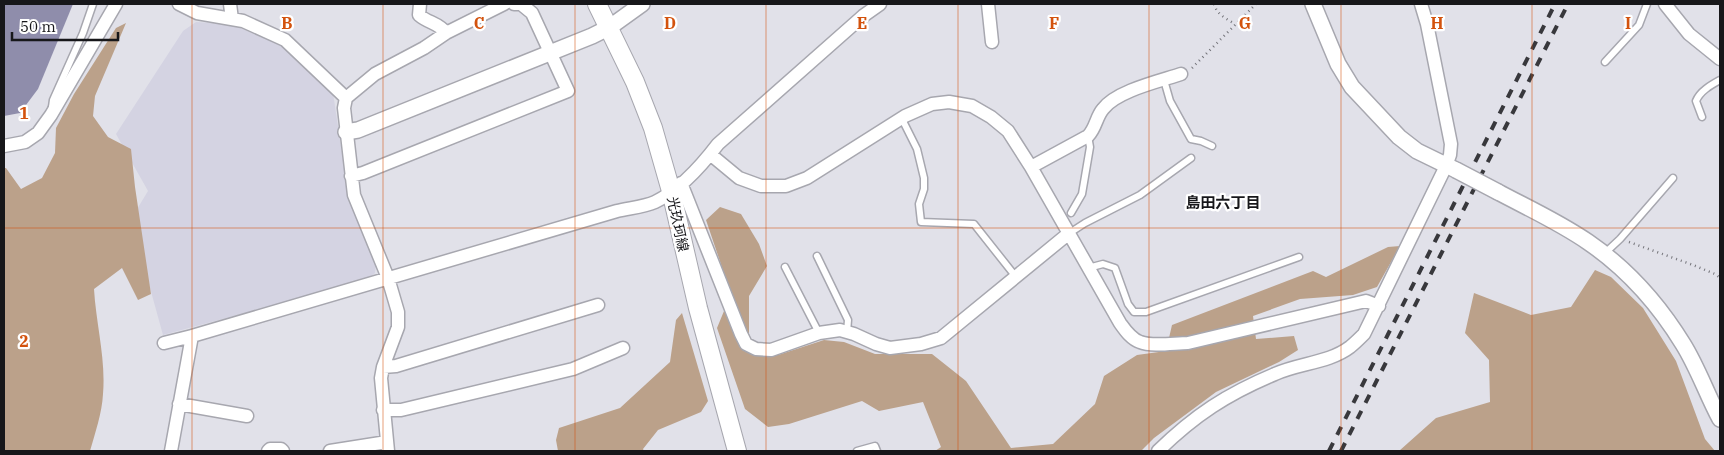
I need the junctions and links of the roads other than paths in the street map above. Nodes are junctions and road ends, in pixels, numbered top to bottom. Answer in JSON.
{"nodes":[{"id":1,"x":93,"y":4,"type":"edge"},
{"id":2,"x":116,"y":4,"type":"edge"},
{"id":3,"x":180,"y":4,"type":"edge"},
{"id":4,"x":230,"y":4,"type":"edge"},
{"id":5,"x":420,"y":4,"type":"edge"},
{"id":6,"x":504,"y":4,"type":"edge"},
{"id":7,"x":514,"y":4,"type":"edge"},
{"id":8,"x":597,"y":4,"type":"edge"},
{"id":9,"x":642,"y":4,"type":"edge"},
{"id":10,"x":880,"y":4,"type":"edge"},
{"id":11,"x":988,"y":4,"type":"edge"},
{"id":12,"x":1313,"y":4,"type":"edge"},
{"id":13,"x":1421,"y":4,"type":"edge"},
{"id":14,"x":1647,"y":4,"type":"edge"},
{"id":15,"x":1665,"y":4,"type":"edge"},
{"id":16,"x":232,"y":19,"type":"junction"},
{"id":17,"x":610,"y":27,"type":"junction"},
{"id":18,"x":446,"y":33,"type":"junction"},
{"id":19,"x":992,"y":42,"type":"dead end"},
{"id":20,"x":552,"y":53,"type":"junction"},
{"id":21,"x":1720,"y":59,"type":"edge"},
{"id":22,"x":1605,"y":62,"type":"dead end"},
{"id":23,"x":1181,"y":74,"type":"road end"},
{"id":24,"x":1164,"y":80,"type":"junction"},
{"id":25,"x":1720,"y":80,"type":"edge"},
{"id":26,"x":346,"y":98,"type":"junction"},
{"id":27,"x":51,"y":115,"type":"junction"},
{"id":28,"x":1702,"y":117,"type":"dead end"},
{"id":29,"x":902,"y":119,"type":"junction"},
{"id":30,"x":346,"y":132,"type":"junction"},
{"id":31,"x":1088,"y":136,"type":"junction"},
{"id":32,"x":4,"y":146,"type":"edge"},
{"id":33,"x":1212,"y":146,"type":"dead end"},
{"id":34,"x":710,"y":154,"type":"junction"},
{"id":35,"x":1191,"y":158,"type":"dead end"},
{"id":36,"x":1031,"y":167,"type":"junction"},
{"id":37,"x":1451,"y":168,"type":"junction"},
{"id":38,"x":351,"y":176,"type":"junction"},
{"id":39,"x":1673,"y":178,"type":"dead end"},
{"id":40,"x":676,"y":187,"type":"junction"},
{"id":41,"x":1071,"y":213,"type":"dead end"},
{"id":42,"x":1068,"y":234,"type":"junction"},
{"id":43,"x":1604,"y":254,"type":"junction"},
{"id":44,"x":817,"y":256,"type":"dead end"},
{"id":45,"x":1299,"y":257,"type":"dead end"},
{"id":46,"x":785,"y":267,"type":"dead end"},
{"id":47,"x":1088,"y":268,"type":"junction"},
{"id":48,"x":1016,"y":277,"type":"junction"},
{"id":49,"x":388,"y":278,"type":"junction"},
{"id":50,"x":598,"y":305,"type":"dead end"},
{"id":51,"x":1379,"y":306,"type":"junction"},
{"id":52,"x":847,"y":332,"type":"junction"},
{"id":53,"x":819,"y":333,"type":"junction"},
{"id":54,"x":192,"y":336,"type":"junction"},
{"id":55,"x":164,"y":343,"type":"dead end"},
{"id":56,"x":623,"y":348,"type":"dead end"},
{"id":57,"x":383,"y":367,"type":"junction"},
{"id":58,"x":179,"y":404,"type":"junction"},
{"id":59,"x":383,"y":410,"type":"junction"},
{"id":60,"x":247,"y":416,"type":"dead end"},
{"id":61,"x":1720,"y":419,"type":"edge"},
{"id":62,"x":388,"y":446,"type":"edge"},
{"id":63,"x":171,"y":451,"type":"edge"},
{"id":64,"x":268,"y":451,"type":"edge"},
{"id":65,"x":283,"y":451,"type":"edge"},
{"id":66,"x":330,"y":451,"type":"edge"},
{"id":67,"x":737,"y":451,"type":"edge"},
{"id":68,"x":857,"y":451,"type":"edge"},
{"id":69,"x":877,"y":451,"type":"edge"},
{"id":70,"x":1158,"y":451,"type":"edge"}],
"edges":[{"from":1,"to":27,"type":"lane"},
{"from":2,"to":27,"type":"street"},
{"from":3,"to":16,"type":"street"},
{"from":4,"to":16,"type":"street"},
{"from":5,"to":18,"type":"street"},
{"from":6,"to":18,"type":"street"},
{"from":7,"to":20,"type":"street"},
{"from":8,"to":17,"type":"main road","name":"光玖珂線"},
{"from":9,"to":17,"type":"street"},
{"from":10,"to":34,"type":"street"},
{"from":11,"to":19,"type":"street"},
{"from":12,"to":37,"type":"street"},
{"from":13,"to":37,"type":"street"},
{"from":14,"to":22,"type":"lane"},
{"from":15,"to":21,"type":"street"},
{"from":16,"to":26,"type":"street"},
{"from":17,"to":20,"type":"street"},
{"from":17,"to":40,"type":"main road","name":"光玖珂線"},
{"from":18,"to":26,"type":"street"},
{"from":20,"to":30,"type":"street"},
{"from":20,"to":38,"type":"street"},
{"from":23,"to":24,"type":"street"},
{"from":24,"to":31,"type":"street"},
{"from":24,"to":33,"type":"lane"},
{"from":25,"to":28,"type":"lane"},
{"from":26,"to":30,"type":"street"},
{"from":27,"to":32,"type":"street"},
{"from":29,"to":34,"type":"street"},
{"from":29,"to":36,"type":"street"},
{"from":29,"to":48,"type":"lane"},
{"from":30,"to":38,"type":"street"},
{"from":31,"to":36,"type":"street"},
{"from":31,"to":41,"type":"lane"},
{"from":34,"to":40,"type":"street"},
{"from":35,"to":42,"type":"lane"},
{"from":36,"to":42,"type":"street"},
{"from":37,"to":43,"type":"street","bridge":true},
{"from":37,"to":51,"type":"street"},
{"from":38,"to":49,"type":"street"},
{"from":39,"to":43,"type":"lane"},
{"from":40,"to":49,"type":"street"},
{"from":40,"to":53,"type":"street"},
{"from":40,"to":67,"type":"main road","name":"光玖珂線"},
{"from":42,"to":47,"type":"street"},
{"from":42,"to":48,"type":"street"},
{"from":43,"to":61,"type":"street"},
{"from":44,"to":52,"type":"lane"},
{"from":45,"to":47,"type":"lane"},
{"from":46,"to":53,"type":"lane"},
{"from":47,"to":51,"type":"street"},
{"from":48,"to":52,"type":"street"},
{"from":49,"to":54,"type":"street"},
{"from":49,"to":57,"type":"street"},
{"from":50,"to":57,"type":"street"},
{"from":51,"to":70,"type":"street"},
{"from":52,"to":53,"type":"street"},
{"from":54,"to":55,"type":"street"},
{"from":54,"to":58,"type":"street"},
{"from":56,"to":59,"type":"street"},
{"from":57,"to":59,"type":"street"},
{"from":58,"to":60,"type":"street"},
{"from":58,"to":63,"type":"street"},
{"from":59,"to":62,"type":"street"},
{"from":62,"to":66,"type":"street"},
{"from":64,"to":65,"type":"street"},
{"from":68,"to":69,"type":"lane"}]}
